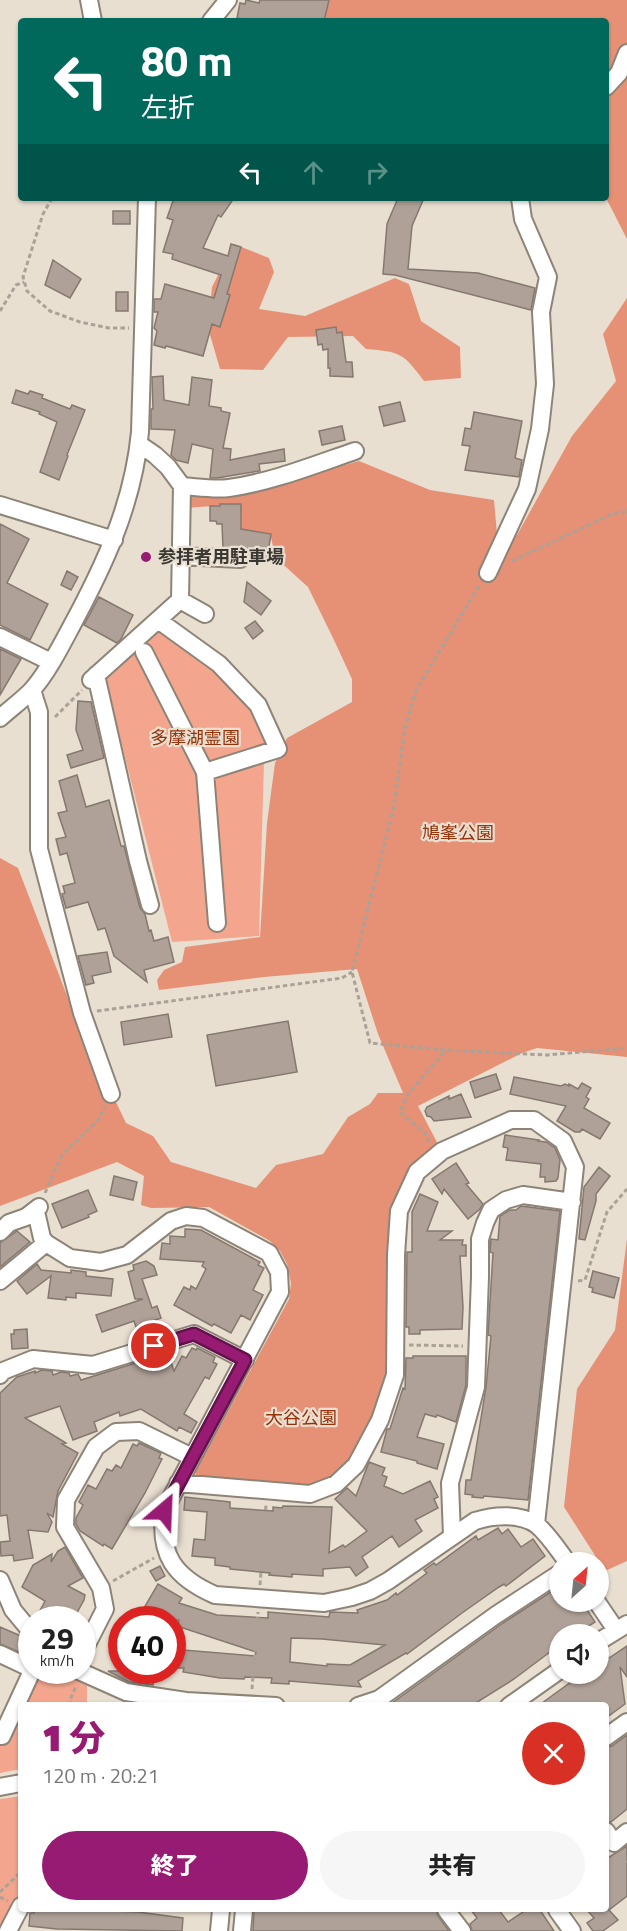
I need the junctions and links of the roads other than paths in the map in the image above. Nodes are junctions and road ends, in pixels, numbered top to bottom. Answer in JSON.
{"nodes":[{"id":1,"x":89,"y":0,"type":"edge"},
{"id":2,"x":228,"y":0,"type":"edge"},
{"id":3,"x":92,"y":18,"type":"edge"},
{"id":4,"x":213,"y":18,"type":"edge"},
{"id":5,"x":627,"y":53,"type":"edge"},
{"id":6,"x":609,"y":84,"type":"edge"},
{"id":7,"x":147,"y":201,"type":"edge"},
{"id":8,"x":520,"y":201,"type":"edge"},
{"id":9,"x":139,"y":444,"type":"junction"},
{"id":10,"x":355,"y":451,"type":"dead end"},
{"id":11,"x":182,"y":486,"type":"junction"},
{"id":12,"x":0,"y":505,"type":"edge"},
{"id":13,"x":114,"y":540,"type":"junction"},
{"id":14,"x":181,"y":556,"type":"junction"},
{"id":15,"x":240,"y":559,"type":"dead end"},
{"id":16,"x":488,"y":573,"type":"road end"},
{"id":17,"x":180,"y":600,"type":"junction"},
{"id":18,"x":206,"y":614,"type":"dead end"},
{"id":19,"x":158,"y":620,"type":"junction"},
{"id":20,"x":0,"y":637,"type":"edge"},
{"id":21,"x":144,"y":652,"type":"dead end"},
{"id":22,"x":51,"y":662,"type":"junction"},
{"id":23,"x":32,"y":690,"type":"junction"},
{"id":24,"x":0,"y":718,"type":"edge"},
{"id":25,"x":205,"y":772,"type":"junction"},
{"id":26,"x":150,"y":905,"type":"dead end"},
{"id":27,"x":217,"y":923,"type":"dead end"},
{"id":28,"x":111,"y":1094,"type":"road end"},
{"id":29,"x":572,"y":1202,"type":"junction"},
{"id":30,"x":0,"y":1232,"type":"edge"},
{"id":31,"x":46,"y":1243,"type":"junction"},
{"id":32,"x":0,"y":1281,"type":"edge"},
{"id":33,"x":245,"y":1360,"type":"junction"},
{"id":34,"x":0,"y":1375,"type":"edge"},
{"id":35,"x":192,"y":1457,"type":"junction"},
{"id":36,"x":178,"y":1483,"type":"junction"},
{"id":37,"x":536,"y":1524,"type":"junction"},
{"id":38,"x":452,"y":1536,"type":"junction"},
{"id":39,"x":559,"y":1552,"type":"edge"},
{"id":40,"x":0,"y":1580,"type":"edge"},
{"id":41,"x":549,"y":1580,"type":"edge"},
{"id":42,"x":607,"y":1612,"type":"edge"},
{"id":43,"x":18,"y":1616,"type":"edge"},
{"id":44,"x":96,"y":1627,"type":"edge"},
{"id":45,"x":621,"y":1627,"type":"edge"},
{"id":46,"x":0,"y":1654,"type":"edge"},
{"id":47,"x":18,"y":1663,"type":"edge"},
{"id":48,"x":549,"y":1678,"type":"edge"},
{"id":49,"x":96,"y":1679,"type":"edge"},
{"id":50,"x":25,"y":1684,"type":"edge"},
{"id":51,"x":181,"y":1702,"type":"edge"},
{"id":52,"x":370,"y":1702,"type":"edge"},
{"id":53,"x":519,"y":1702,"type":"edge"},
{"id":54,"x":627,"y":1722,"type":"edge"},
{"id":55,"x":609,"y":1735,"type":"edge"},
{"id":56,"x":1,"y":1736,"type":"edge"},
{"id":57,"x":18,"y":1784,"type":"edge"},
{"id":58,"x":0,"y":1787,"type":"edge"},
{"id":59,"x":627,"y":1832,"type":"edge"},
{"id":60,"x":609,"y":1836,"type":"edge"},
{"id":61,"x":18,"y":1912,"type":"edge"},
{"id":62,"x":221,"y":1912,"type":"edge"},
{"id":63,"x":244,"y":1912,"type":"edge"},
{"id":64,"x":448,"y":1912,"type":"edge"},
{"id":65,"x":558,"y":1912,"type":"edge"},
{"id":66,"x":8,"y":1931,"type":"edge"},
{"id":67,"x":219,"y":1931,"type":"edge"},
{"id":68,"x":242,"y":1931,"type":"edge"},
{"id":69,"x":462,"y":1931,"type":"edge"},
{"id":70,"x":572,"y":1931,"type":"edge"}],
"edges":[{"from":1,"to":3,"type":"street"},
{"from":2,"to":4,"type":"street"},
{"from":5,"to":6,"type":"street"},
{"from":7,"to":9,"type":"street"},
{"from":8,"to":16,"type":"street"},
{"from":9,"to":11,"type":"street"},
{"from":9,"to":13,"type":"street"},
{"from":10,"to":11,"type":"street"},
{"from":11,"to":14,"type":"street"},
{"from":12,"to":13,"type":"street"},
{"from":13,"to":22,"type":"street"},
{"from":14,"to":15,"type":"street"},
{"from":14,"to":17,"type":"street"},
{"from":17,"to":18,"type":"street"},
{"from":17,"to":19,"type":"street"},
{"from":19,"to":25,"type":"street"},
{"from":19,"to":26,"type":"street"},
{"from":20,"to":22,"type":"street"},
{"from":21,"to":25,"type":"street"},
{"from":22,"to":23,"type":"street"},
{"from":23,"to":24,"type":"street"},
{"from":23,"to":28,"type":"street"},
{"from":25,"to":27,"type":"street"},
{"from":29,"to":36,"type":"street"},
{"from":29,"to":37,"type":"street"},
{"from":29,"to":38,"type":"street"},
{"from":30,"to":31,"type":"street"},
{"from":31,"to":32,"type":"street"},
{"from":31,"to":33,"type":"street"},
{"from":33,"to":34,"type":"street"},
{"from":33,"to":35,"type":"street"},
{"from":35,"to":36,"type":"street"},
{"from":35,"to":44,"type":"street"},
{"from":36,"to":38,"type":"street"},
{"from":37,"to":38,"type":"street"},
{"from":37,"to":39,"type":"street"},
{"from":40,"to":43,"type":"street"},
{"from":41,"to":52,"type":"street"},
{"from":42,"to":45,"type":"street"},
{"from":46,"to":47,"type":"street"},
{"from":48,"to":53,"type":"street"},
{"from":49,"to":51,"type":"street"},
{"from":50,"to":56,"type":"street"},
{"from":54,"to":55,"type":"street"},
{"from":57,"to":58,"type":"street"},
{"from":59,"to":60,"type":"street"},
{"from":61,"to":66,"type":"street"},
{"from":62,"to":67,"type":"street"},
{"from":63,"to":68,"type":"street"},
{"from":64,"to":69,"type":"street"},
{"from":65,"to":70,"type":"street"}]}
